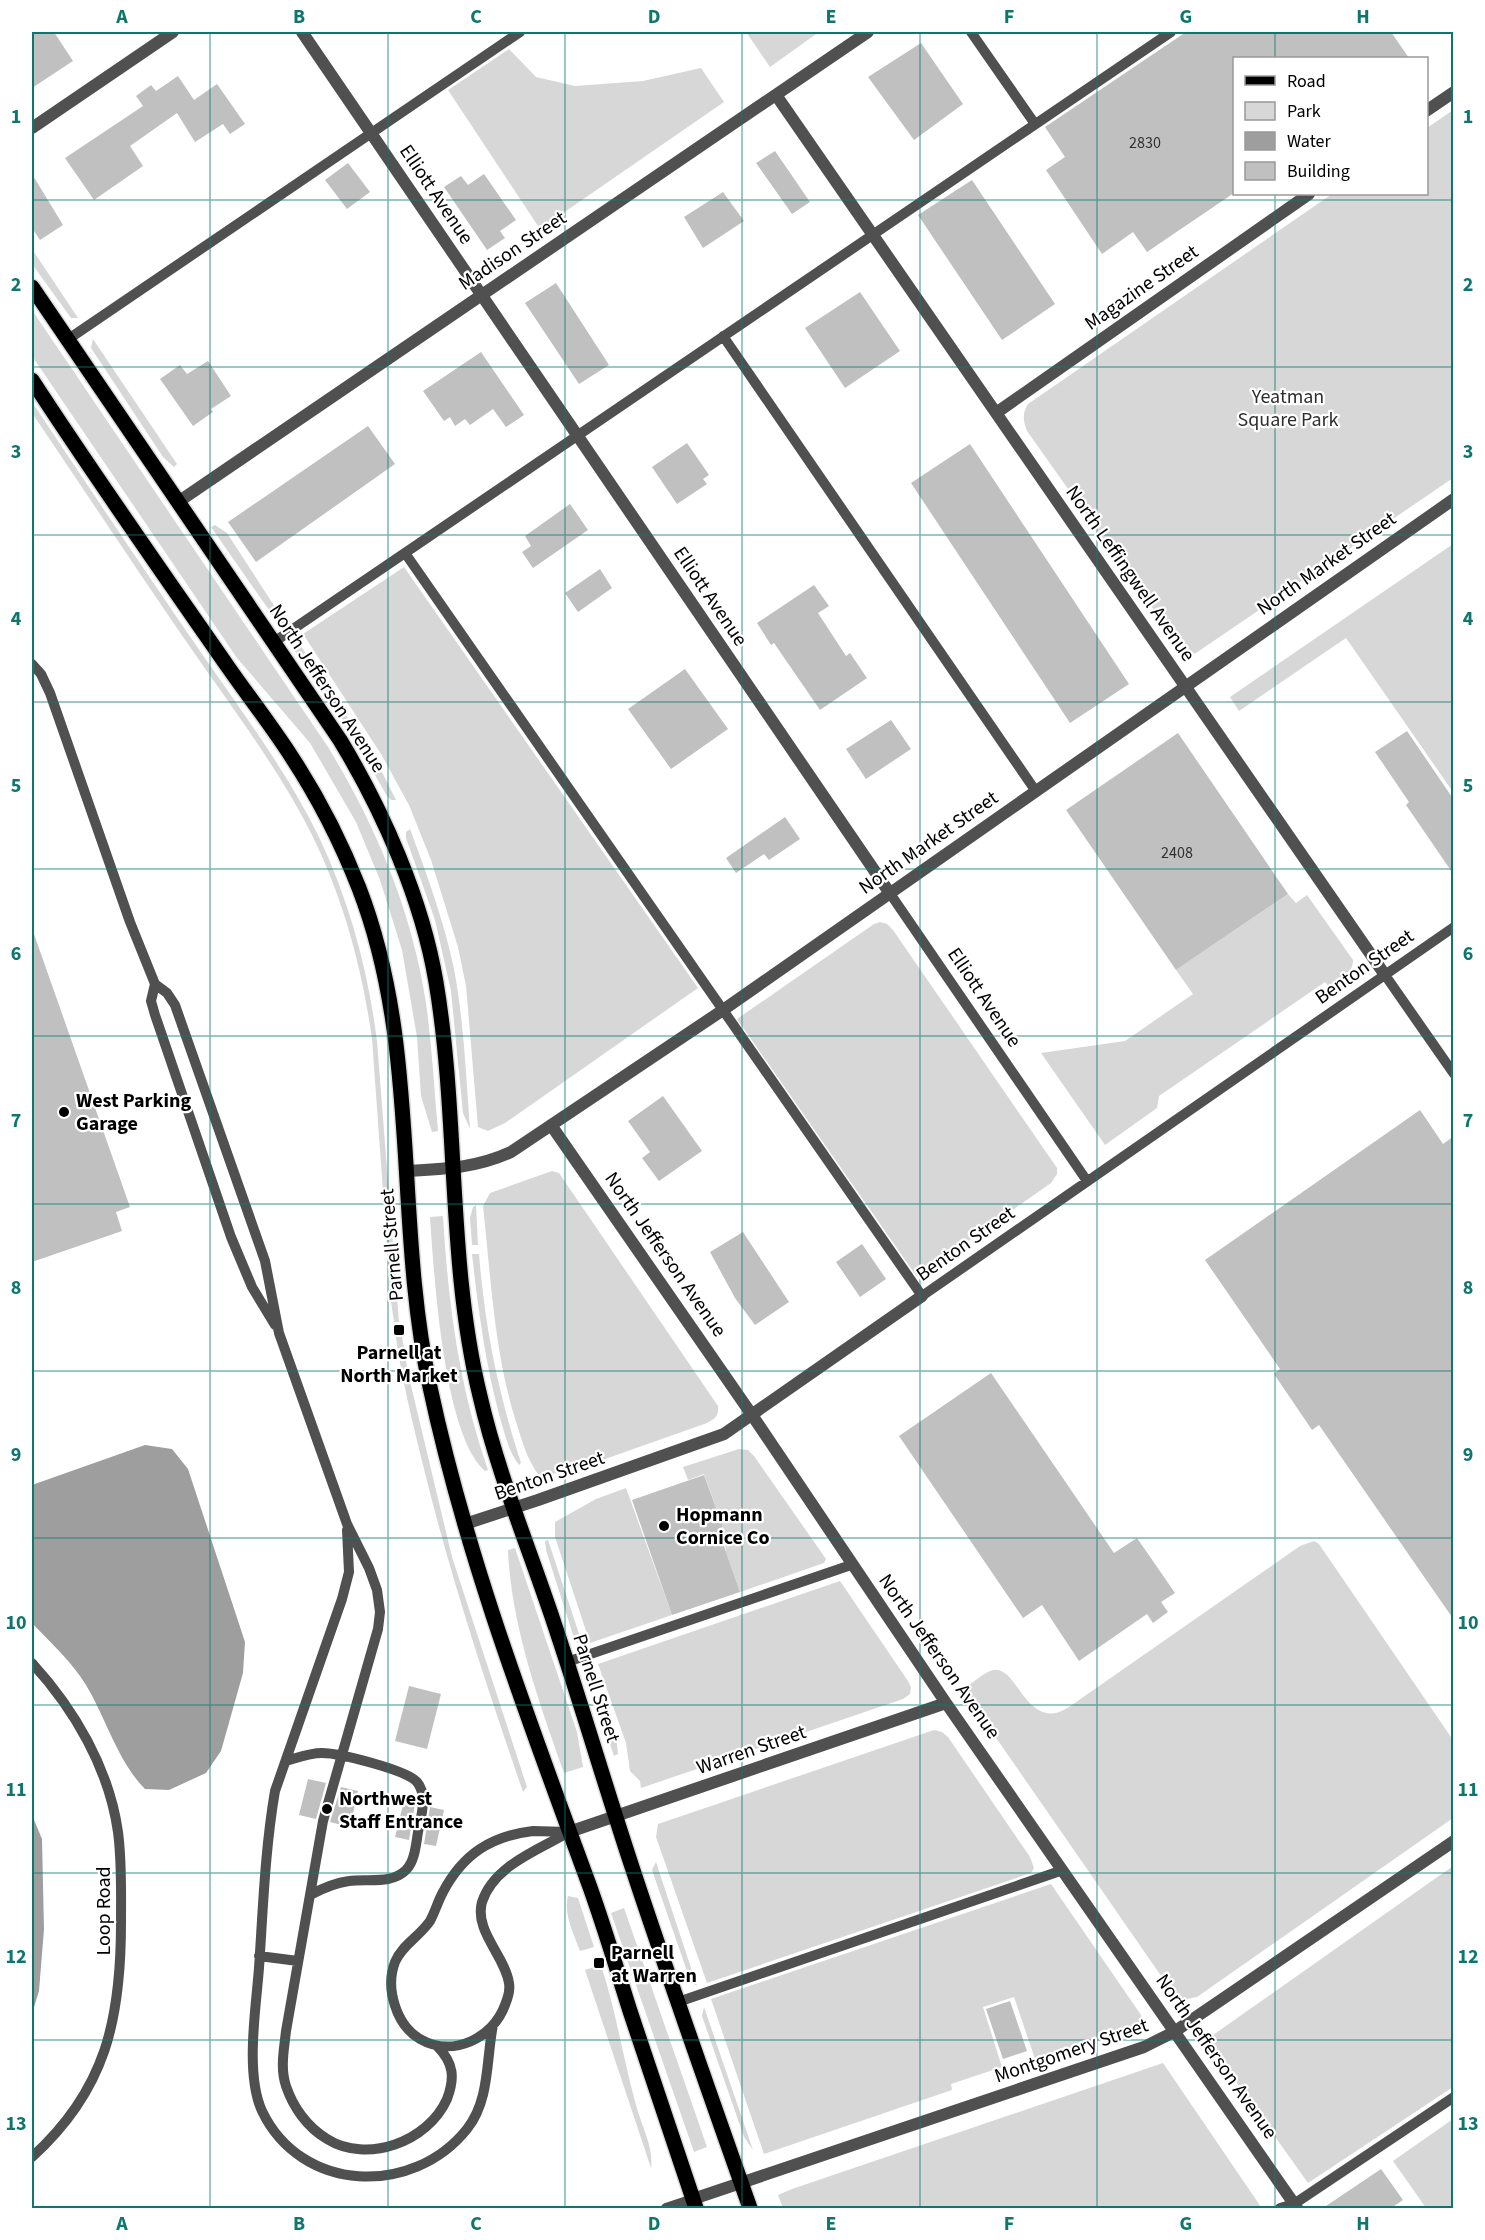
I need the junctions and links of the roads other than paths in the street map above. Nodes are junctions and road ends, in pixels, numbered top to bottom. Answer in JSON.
{"nodes":[{"id":1,"x":173,"y":32,"type":"edge"},
{"id":2,"x":302,"y":32,"type":"edge"},
{"id":3,"x":519,"y":32,"type":"edge"},
{"id":4,"x":868,"y":32,"type":"edge"},
{"id":5,"x":971,"y":32,"type":"edge"},
{"id":6,"x":1171,"y":32,"type":"edge"},
{"id":7,"x":1454,"y":92,"type":"edge"},
{"id":8,"x":776,"y":94,"type":"junction"},
{"id":9,"x":1428,"y":110,"type":"edge"},
{"id":10,"x":1035,"y":124,"type":"junction"},
{"id":11,"x":32,"y":128,"type":"edge"},
{"id":12,"x":371,"y":134,"type":"junction"},
{"id":13,"x":1308,"y":195,"type":"edge"},
{"id":14,"x":873,"y":234,"type":"junction"},
{"id":15,"x":32,"y":287,"type":"edge"},
{"id":16,"x":482,"y":295,"type":"junction"},
{"id":17,"x":723,"y":336,"type":"junction"},
{"id":18,"x":68,"y":340,"type":"junction"},
{"id":19,"x":32,"y":380,"type":"edge"},
{"id":20,"x":996,"y":413,"type":"junction"},
{"id":21,"x":578,"y":435,"type":"junction"},
{"id":22,"x":1454,"y":499,"type":"edge"},
{"id":23,"x":178,"y":502,"type":"junction"},
{"id":24,"x":405,"y":553,"type":"junction"},
{"id":25,"x":274,"y":642,"type":"junction"},
{"id":26,"x":32,"y":664,"type":"edge"},
{"id":27,"x":1185,"y":685,"type":"junction"},
{"id":28,"x":1035,"y":790,"type":"junction"},
{"id":29,"x":889,"y":892,"type":"junction"},
{"id":30,"x":1454,"y":927,"type":"edge"},
{"id":31,"x":1385,"y":975,"type":"junction"},
{"id":32,"x":155,"y":984,"type":"junction"},
{"id":33,"x":723,"y":1010,"type":"junction"},
{"id":34,"x":1454,"y":1074,"type":"edge"},
{"id":35,"x":551,"y":1125,"type":"junction"},
{"id":36,"x":454,"y":1169,"type":"junction"},
{"id":37,"x":406,"y":1171,"type":"junction"},
{"id":38,"x":1087,"y":1181,"type":"junction"},
{"id":39,"x":922,"y":1296,"type":"junction"},
{"id":40,"x":279,"y":1333,"type":"junction"},
{"id":41,"x":752,"y":1415,"type":"junction"},
{"id":42,"x":514,"y":1508,"type":"junction"},
{"id":43,"x":347,"y":1524,"type":"junction"},
{"id":44,"x":465,"y":1524,"type":"junction"},
{"id":45,"x":851,"y":1565,"type":"junction"},
{"id":46,"x":567,"y":1662,"type":"junction"},
{"id":47,"x":32,"y":1663,"type":"edge"},
{"id":48,"x":946,"y":1703,"type":"junction"},
{"id":49,"x":341,"y":1756,"type":"junction"},
{"id":50,"x":286,"y":1761,"type":"junction"},
{"id":51,"x":616,"y":1816,"type":"junction"},
{"id":52,"x":569,"y":1832,"type":"junction"},
{"id":53,"x":1454,"y":1841,"type":"edge"},
{"id":54,"x":1063,"y":1870,"type":"junction"},
{"id":55,"x":310,"y":1895,"type":"junction"},
{"id":56,"x":260,"y":1956,"type":"junction"},
{"id":57,"x":298,"y":1960,"type":"junction"},
{"id":58,"x":678,"y":2002,"type":"junction"},
{"id":59,"x":493,"y":2025,"type":"junction"},
{"id":60,"x":1174,"y":2032,"type":"junction"},
{"id":61,"x":437,"y":2046,"type":"junction"},
{"id":62,"x":1454,"y":2097,"type":"edge"},
{"id":63,"x":32,"y":2157,"type":"edge"},
{"id":64,"x":741,"y":2183,"type":"junction"},
{"id":65,"x":695,"y":2204,"type":"edge"},
{"id":66,"x":1296,"y":2206,"type":"edge"},
{"id":67,"x":666,"y":2208,"type":"edge"},
{"id":68,"x":750,"y":2208,"type":"edge"},
{"id":69,"x":1281,"y":2208,"type":"edge"}],
"edges":[{"from":1,"to":11,"type":"street"},
{"from":2,"to":12,"type":"street","name":"Elliott Avenue"},
{"from":3,"to":12,"type":"lane"},
{"from":4,"to":8,"type":"street","name":"Madison Street"},
{"from":5,"to":10,"type":"lane"},
{"from":6,"to":10,"type":"lane"},
{"from":7,"to":9,"type":"street"},
{"from":8,"to":14,"type":"street","name":"North Leffingwell Avenue"},
{"from":8,"to":16,"type":"street","name":"Madison Street"},
{"from":10,"to":14,"type":"lane"},
{"from":12,"to":16,"type":"street","name":"Elliott Avenue"},
{"from":12,"to":18,"type":"lane"},
{"from":13,"to":20,"type":"street","name":"Magazine Street"},
{"from":14,"to":17,"type":"lane"},
{"from":14,"to":20,"type":"street","name":"North Leffingwell Avenue"},
{"from":15,"to":18,"type":"main road","name":"North Jefferson Avenue"},
{"from":16,"to":21,"type":"street","name":"Elliott Avenue"},
{"from":16,"to":23,"type":"street","name":"Madison Street"},
{"from":17,"to":21,"type":"lane"},
{"from":17,"to":28,"type":"lane"},
{"from":18,"to":23,"type":"main road","name":"North Jefferson Avenue"},
{"from":19,"to":37,"type":"main road"},
{"from":20,"to":27,"type":"street","name":"North Leffingwell Avenue"},
{"from":21,"to":24,"type":"lane"},
{"from":21,"to":29,"type":"street","name":"Elliott Avenue"},
{"from":22,"to":27,"type":"street","name":"North Market Street"},
{"from":23,"to":25,"type":"main road","name":"North Jefferson Avenue"},
{"from":24,"to":25,"type":"lane"},
{"from":24,"to":33,"type":"lane"},
{"from":25,"to":36,"type":"main road","name":"North Jefferson Avenue"},
{"from":26,"to":32,"type":"lane"},
{"from":27,"to":28,"type":"street","name":"North Market Street"},
{"from":27,"to":31,"type":"street","name":"North Leffingwell Avenue"},
{"from":28,"to":29,"type":"street","name":"North Market Street"},
{"from":29,"to":33,"type":"street","name":"North Market Street"},
{"from":29,"to":38,"type":"lane","name":"Elliott Avenue"},
{"from":30,"to":31,"type":"lane","name":"Benton Street"},
{"from":31,"to":34,"type":"lane","name":"North Leffingwell Avenue"},
{"from":31,"to":38,"type":"lane","name":"Benton Street"},
{"from":32,"to":40,"type":"lane"},
{"from":32,"to":40,"type":"lane"},
{"from":33,"to":35,"type":"street","name":"North Market Street"},
{"from":33,"to":39,"type":"lane"},
{"from":35,"to":36,"type":"street","name":"North Market Street"},
{"from":35,"to":41,"type":"street","name":"North Jefferson Avenue"},
{"from":36,"to":37,"type":"street","name":"North Market Street"},
{"from":36,"to":42,"type":"main road","name":"Parnell Street"},
{"from":37,"to":44,"type":"main road","name":"Parnell Street"},
{"from":38,"to":39,"type":"lane","name":"Benton Street"},
{"from":39,"to":41,"type":"street","name":"Benton Street"},
{"from":40,"to":43,"type":"lane"},
{"from":41,"to":42,"type":"street","name":"Benton Street"},
{"from":41,"to":45,"type":"street","name":"North Jefferson Avenue"},
{"from":42,"to":44,"type":"street","name":"Benton Street"},
{"from":42,"to":46,"type":"main road","name":"Parnell Street"},
{"from":43,"to":49,"type":"lane"},
{"from":43,"to":50,"type":"lane"},
{"from":44,"to":52,"type":"main road","name":"Parnell Street"},
{"from":45,"to":46,"type":"lane"},
{"from":45,"to":48,"type":"street","name":"North Jefferson Avenue"},
{"from":46,"to":51,"type":"main road","name":"Parnell Street"},
{"from":47,"to":63,"type":"lane","name":"Loop Road"},
{"from":48,"to":51,"type":"street","name":"Warren Street"},
{"from":48,"to":54,"type":"street","name":"North Jefferson Avenue"},
{"from":49,"to":50,"type":"lane"},
{"from":49,"to":55,"type":"lane"},
{"from":49,"to":55,"type":"lane"},
{"from":50,"to":56,"type":"lane"},
{"from":51,"to":52,"type":"street","name":"Warren Street"},
{"from":51,"to":58,"type":"main road","name":"Parnell Street"},
{"from":52,"to":59,"type":"lane"},
{"from":52,"to":61,"type":"lane"},
{"from":52,"to":65,"type":"main road","name":"Parnell Street"},
{"from":53,"to":60,"type":"street","name":"Montgomery Street"},
{"from":54,"to":58,"type":"lane"},
{"from":54,"to":60,"type":"street","name":"North Jefferson Avenue"},
{"from":55,"to":57,"type":"lane"},
{"from":56,"to":57,"type":"lane"},
{"from":56,"to":59,"type":"lane"},
{"from":57,"to":61,"type":"lane"},
{"from":58,"to":64,"type":"main road","name":"Parnell Street"},
{"from":59,"to":61,"type":"lane"},
{"from":60,"to":64,"type":"street","name":"Montgomery Street"},
{"from":60,"to":66,"type":"street","name":"North Jefferson Avenue"},
{"from":62,"to":66,"type":"lane"},
{"from":64,"to":65,"type":"street","name":"Montgomery Street"},
{"from":64,"to":68,"type":"main road","name":"Parnell Street"},
{"from":65,"to":67,"type":"lane"},
{"from":66,"to":69,"type":"lane"}]}
